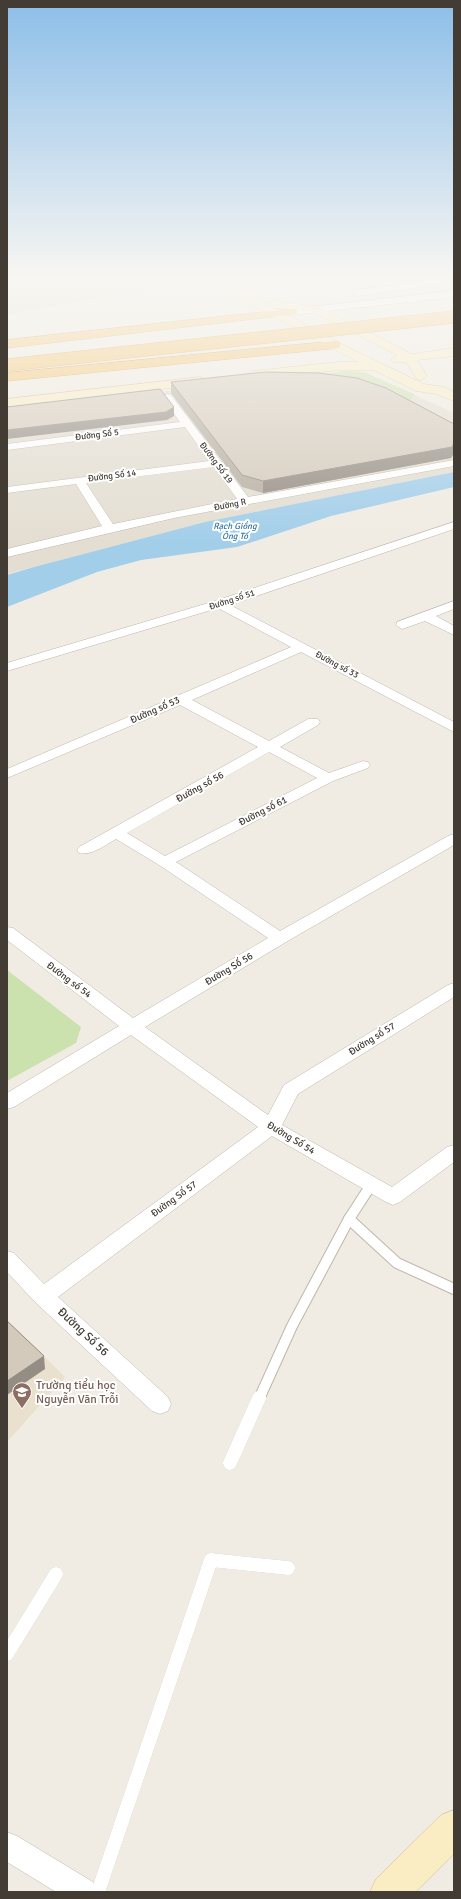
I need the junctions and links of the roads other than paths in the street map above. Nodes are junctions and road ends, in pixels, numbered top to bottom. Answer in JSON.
{"nodes":[{"id":1,"x":125,"y":366,"type":"edge"},
{"id":2,"x":339,"y":366,"type":"joint"},
{"id":3,"x":377,"y":366,"type":"joint"},
{"id":4,"x":401,"y":366,"type":"edge"},
{"id":5,"x":414,"y":366,"type":"edge"},
{"id":6,"x":244,"y":376,"type":"edge"},
{"id":7,"x":420,"y":376,"type":"junction"},
{"id":8,"x":7,"y":377,"type":"edge"},
{"id":9,"x":213,"y":380,"type":"edge"},
{"id":10,"x":439,"y":390,"type":"junction"},
{"id":11,"x":167,"y":397,"type":"edge"},
{"id":12,"x":454,"y":397,"type":"edge"},
{"id":13,"x":7,"y":403,"type":"edge"},
{"id":14,"x":187,"y":424,"type":"junction"},
{"id":15,"x":7,"y":446,"type":"edge"},
{"id":16,"x":216,"y":463,"type":"junction"},
{"id":17,"x":454,"y":463,"type":"edge"},
{"id":18,"x":79,"y":480,"type":"junction"},
{"id":19,"x":7,"y":490,"type":"edge"},
{"id":20,"x":245,"y":501,"type":"junction"},
{"id":21,"x":454,"y":526,"type":"edge"},
{"id":22,"x":110,"y":529,"type":"junction"},
{"id":23,"x":7,"y":553,"type":"edge"},
{"id":24,"x":219,"y":604,"type":"junction"},
{"id":25,"x":454,"y":605,"type":"edge"},
{"id":26,"x":425,"y":616,"type":"junction"},
{"id":27,"x":402,"y":625,"type":"dead end"},
{"id":28,"x":454,"y":631,"type":"edge"},
{"id":29,"x":302,"y":647,"type":"junction"},
{"id":30,"x":7,"y":667,"type":"edge"},
{"id":31,"x":180,"y":699,"type":"junction"},
{"id":32,"x":313,"y":722,"type":"dead end"},
{"id":33,"x":454,"y":728,"type":"edge"},
{"id":34,"x":270,"y":747,"type":"junction"},
{"id":35,"x":363,"y":765,"type":"dead end"},
{"id":36,"x":7,"y":774,"type":"edge"},
{"id":37,"x":328,"y":778,"type":"junction"},
{"id":38,"x":117,"y":833,"type":"junction"},
{"id":39,"x":454,"y":839,"type":"edge"},
{"id":40,"x":85,"y":850,"type":"dead end"},
{"id":41,"x":165,"y":862,"type":"junction"},
{"id":42,"x":7,"y":932,"type":"edge"},
{"id":43,"x":280,"y":938,"type":"junction"},
{"id":44,"x":454,"y":989,"type":"edge"},
{"id":45,"x":132,"y":1027,"type":"junction"},
{"id":46,"x":290,"y":1090,"type":"joint"},
{"id":47,"x":7,"y":1102,"type":"edge"},
{"id":48,"x":271,"y":1128,"type":"junction"},
{"id":49,"x":454,"y":1152,"type":"edge"},
{"id":50,"x":371,"y":1185,"type":"junction"},
{"id":51,"x":349,"y":1219,"type":"junction"},
{"id":52,"x":7,"y":1259,"type":"edge"},
{"id":53,"x":454,"y":1289,"type":"edge"},
{"id":54,"x":43,"y":1296,"type":"junction"},
{"id":55,"x":160,"y":1404,"type":"dead end"},
{"id":56,"x":230,"y":1463,"type":"dead end"},
{"id":57,"x":288,"y":1568,"type":"dead end"},
{"id":58,"x":56,"y":1574,"type":"dead end"},
{"id":59,"x":7,"y":1654,"type":"edge"},
{"id":60,"x":454,"y":1828,"type":"edge"},
{"id":61,"x":7,"y":1846,"type":"edge"},
{"id":62,"x":83,"y":1892,"type":"edge"},
{"id":63,"x":98,"y":1892,"type":"edge"},
{"id":64,"x":389,"y":1892,"type":"edge"}],
"edges":[{"from":1,"to":8,"type":"highway"},
{"from":2,"to":3,"type":"main road"},
{"from":2,"to":6,"type":"main road"},
{"from":3,"to":10,"type":"main road"},
{"from":4,"to":7,"type":"main road"},
{"from":5,"to":7,"type":"main road"},
{"from":7,"to":10,"type":"main road"},
{"from":9,"to":13,"type":"main road"},
{"from":10,"to":12,"type":"main road"},
{"from":11,"to":14,"type":"street","name":"Đường Số 19"},
{"from":14,"to":15,"type":"street","name":"Đường Số 5"},
{"from":14,"to":16,"type":"street","name":"Đường Số 19"},
{"from":16,"to":18,"type":"street","name":"Đường Số 14"},
{"from":16,"to":20,"type":"street","name":"Đường Số 19"},
{"from":17,"to":20,"type":"street","name":"Đường R"},
{"from":18,"to":19,"type":"street","name":"Đường Số 14"},
{"from":18,"to":22,"type":"street"},
{"from":20,"to":22,"type":"street","name":"Đường R"},
{"from":21,"to":24,"type":"street","name":"Đường số 51"},
{"from":22,"to":23,"type":"street","name":"Đường R"},
{"from":24,"to":29,"type":"street","name":"Đường số 33"},
{"from":24,"to":30,"type":"street","name":"Đường số 51"},
{"from":25,"to":26,"type":"street"},
{"from":26,"to":27,"type":"street"},
{"from":26,"to":28,"type":"street"},
{"from":29,"to":31,"type":"street","name":"Đường số 53"},
{"from":29,"to":33,"type":"street","name":"Đường số 33"},
{"from":31,"to":34,"type":"street"},
{"from":31,"to":36,"type":"street","name":"Đường số 53"},
{"from":32,"to":34,"type":"street","name":"Đường số 56"},
{"from":34,"to":37,"type":"street"},
{"from":34,"to":38,"type":"street","name":"Đường số 56"},
{"from":35,"to":37,"type":"street","name":"Đường số 61"},
{"from":37,"to":41,"type":"street","name":"Đường số 61"},
{"from":38,"to":40,"type":"street","name":"Đường số 56"},
{"from":38,"to":41,"type":"street"},
{"from":39,"to":43,"type":"street","name":"Đường Số 56"},
{"from":41,"to":43,"type":"street"},
{"from":42,"to":45,"type":"street","name":"Đường số 54"},
{"from":43,"to":45,"type":"street","name":"Đường Số 56"},
{"from":44,"to":46,"type":"street","name":"Đường số 57"},
{"from":45,"to":47,"type":"street","name":"Đường Số 56"},
{"from":45,"to":48,"type":"street","name":"Đường Số 54"},
{"from":46,"to":48,"type":"street","name":"Đường Số 57"},
{"from":48,"to":50,"type":"street","name":"Đường Số 54"},
{"from":48,"to":54,"type":"street","name":"Đường Số 57"},
{"from":49,"to":50,"type":"street","name":"Đường Số 54"},
{"from":50,"to":51,"type":"lane"},
{"from":51,"to":53,"type":"lane"},
{"from":51,"to":56,"type":"lane"},
{"from":52,"to":54,"type":"street","name":"Đường Số 56"},
{"from":54,"to":55,"type":"street","name":"Đường Số 56"},
{"from":57,"to":63,"type":"lane"},
{"from":58,"to":59,"type":"lane"},
{"from":60,"to":64,"type":"main road"},
{"from":61,"to":62,"type":"street"}]}
